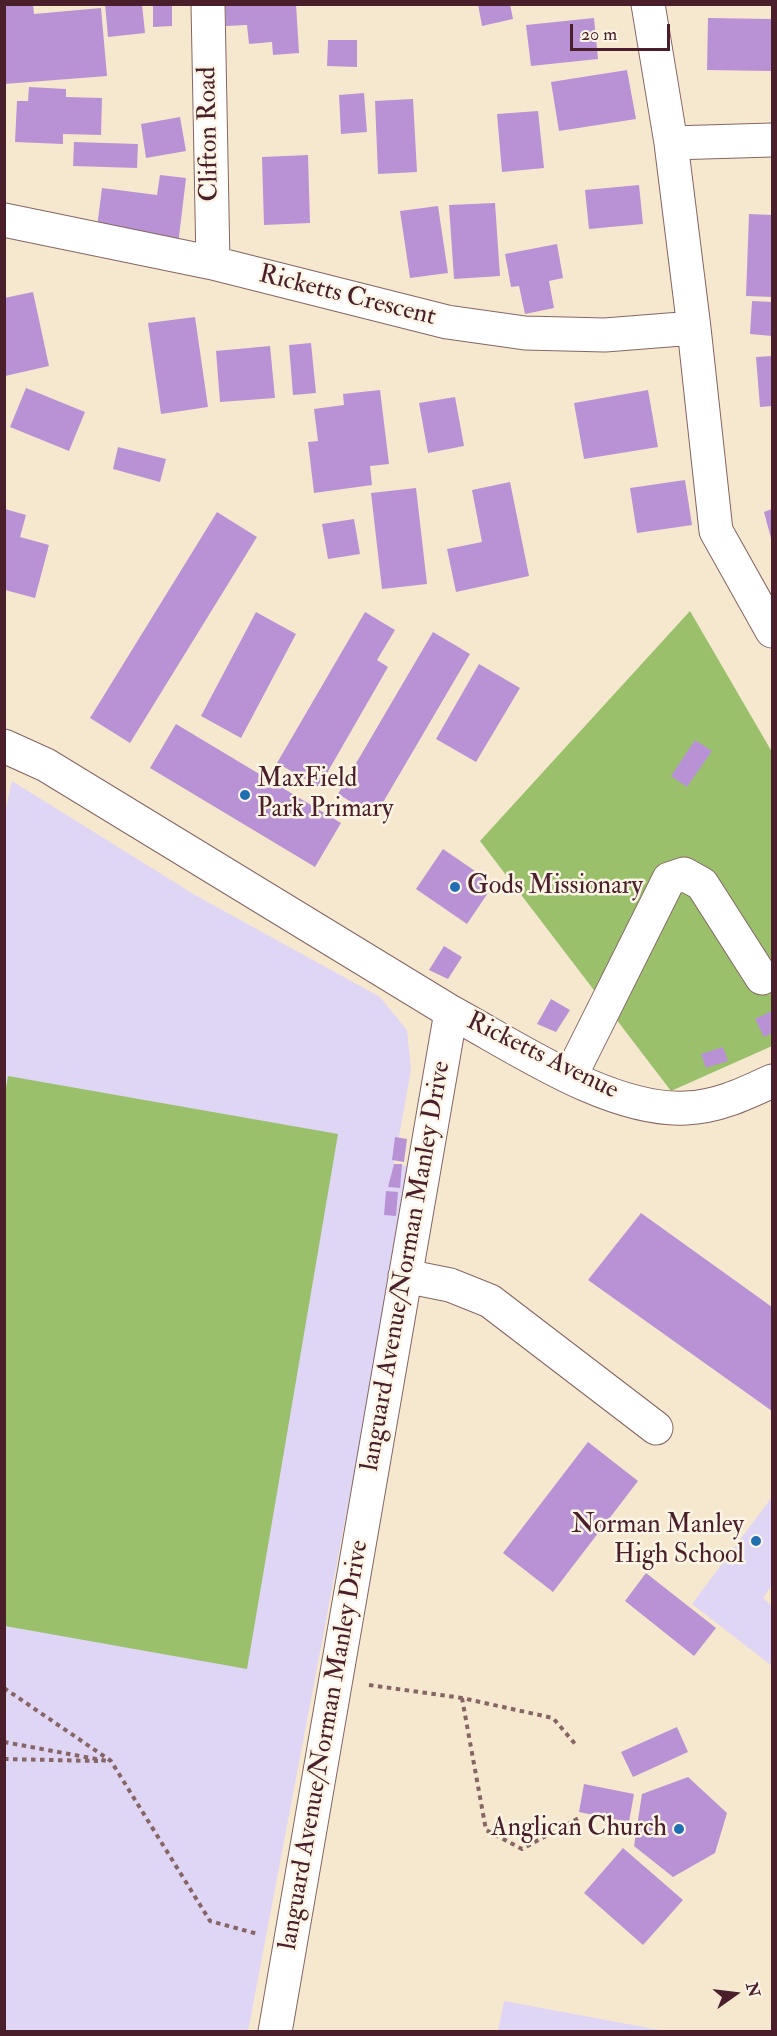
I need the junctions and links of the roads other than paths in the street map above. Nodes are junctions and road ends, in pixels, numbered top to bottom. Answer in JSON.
{"nodes":[{"id":1,"x":208,"y":4,"type":"edge"},
{"id":2,"x":648,"y":4,"type":"edge"},
{"id":3,"x":772,"y":140,"type":"edge"},
{"id":4,"x":671,"y":143,"type":"junction"},
{"id":5,"x":4,"y":220,"type":"edge"},
{"id":6,"x":213,"y":263,"type":"junction"},
{"id":7,"x":694,"y":328,"type":"junction"},
{"id":8,"x":772,"y":631,"type":"edge"},
{"id":9,"x":4,"y":746,"type":"edge"},
{"id":10,"x":762,"y":978,"type":"dead end"},
{"id":11,"x":451,"y":1012,"type":"junction"},
{"id":12,"x":570,"y":1077,"type":"junction"},
{"id":13,"x":772,"y":1081,"type":"edge"},
{"id":14,"x":405,"y":1276,"type":"junction"},
{"id":15,"x":656,"y":1428,"type":"dead end"},
{"id":16,"x":275,"y":2031,"type":"edge"}],
"edges":[{"from":1,"to":6,"type":"street","name":"Clifton Road"},
{"from":2,"to":4,"type":"street"},
{"from":3,"to":4,"type":"street"},
{"from":4,"to":7,"type":"street"},
{"from":5,"to":6,"type":"street","name":"Ricketts Crescent"},
{"from":6,"to":7,"type":"street","name":"Ricketts Crescent"},
{"from":7,"to":8,"type":"street"},
{"from":9,"to":11,"type":"street"},
{"from":10,"to":12,"type":"street"},
{"from":11,"to":12,"type":"street","name":"Ricketts Avenue"},
{"from":11,"to":14,"type":"street","name":"languard Avenue/Norman Manley Drive"},
{"from":12,"to":13,"type":"street","name":"Ricketts Avenue"},
{"from":14,"to":15,"type":"street"},
{"from":14,"to":16,"type":"street","name":"languard Avenue/Norman Manley Drive"}]}
